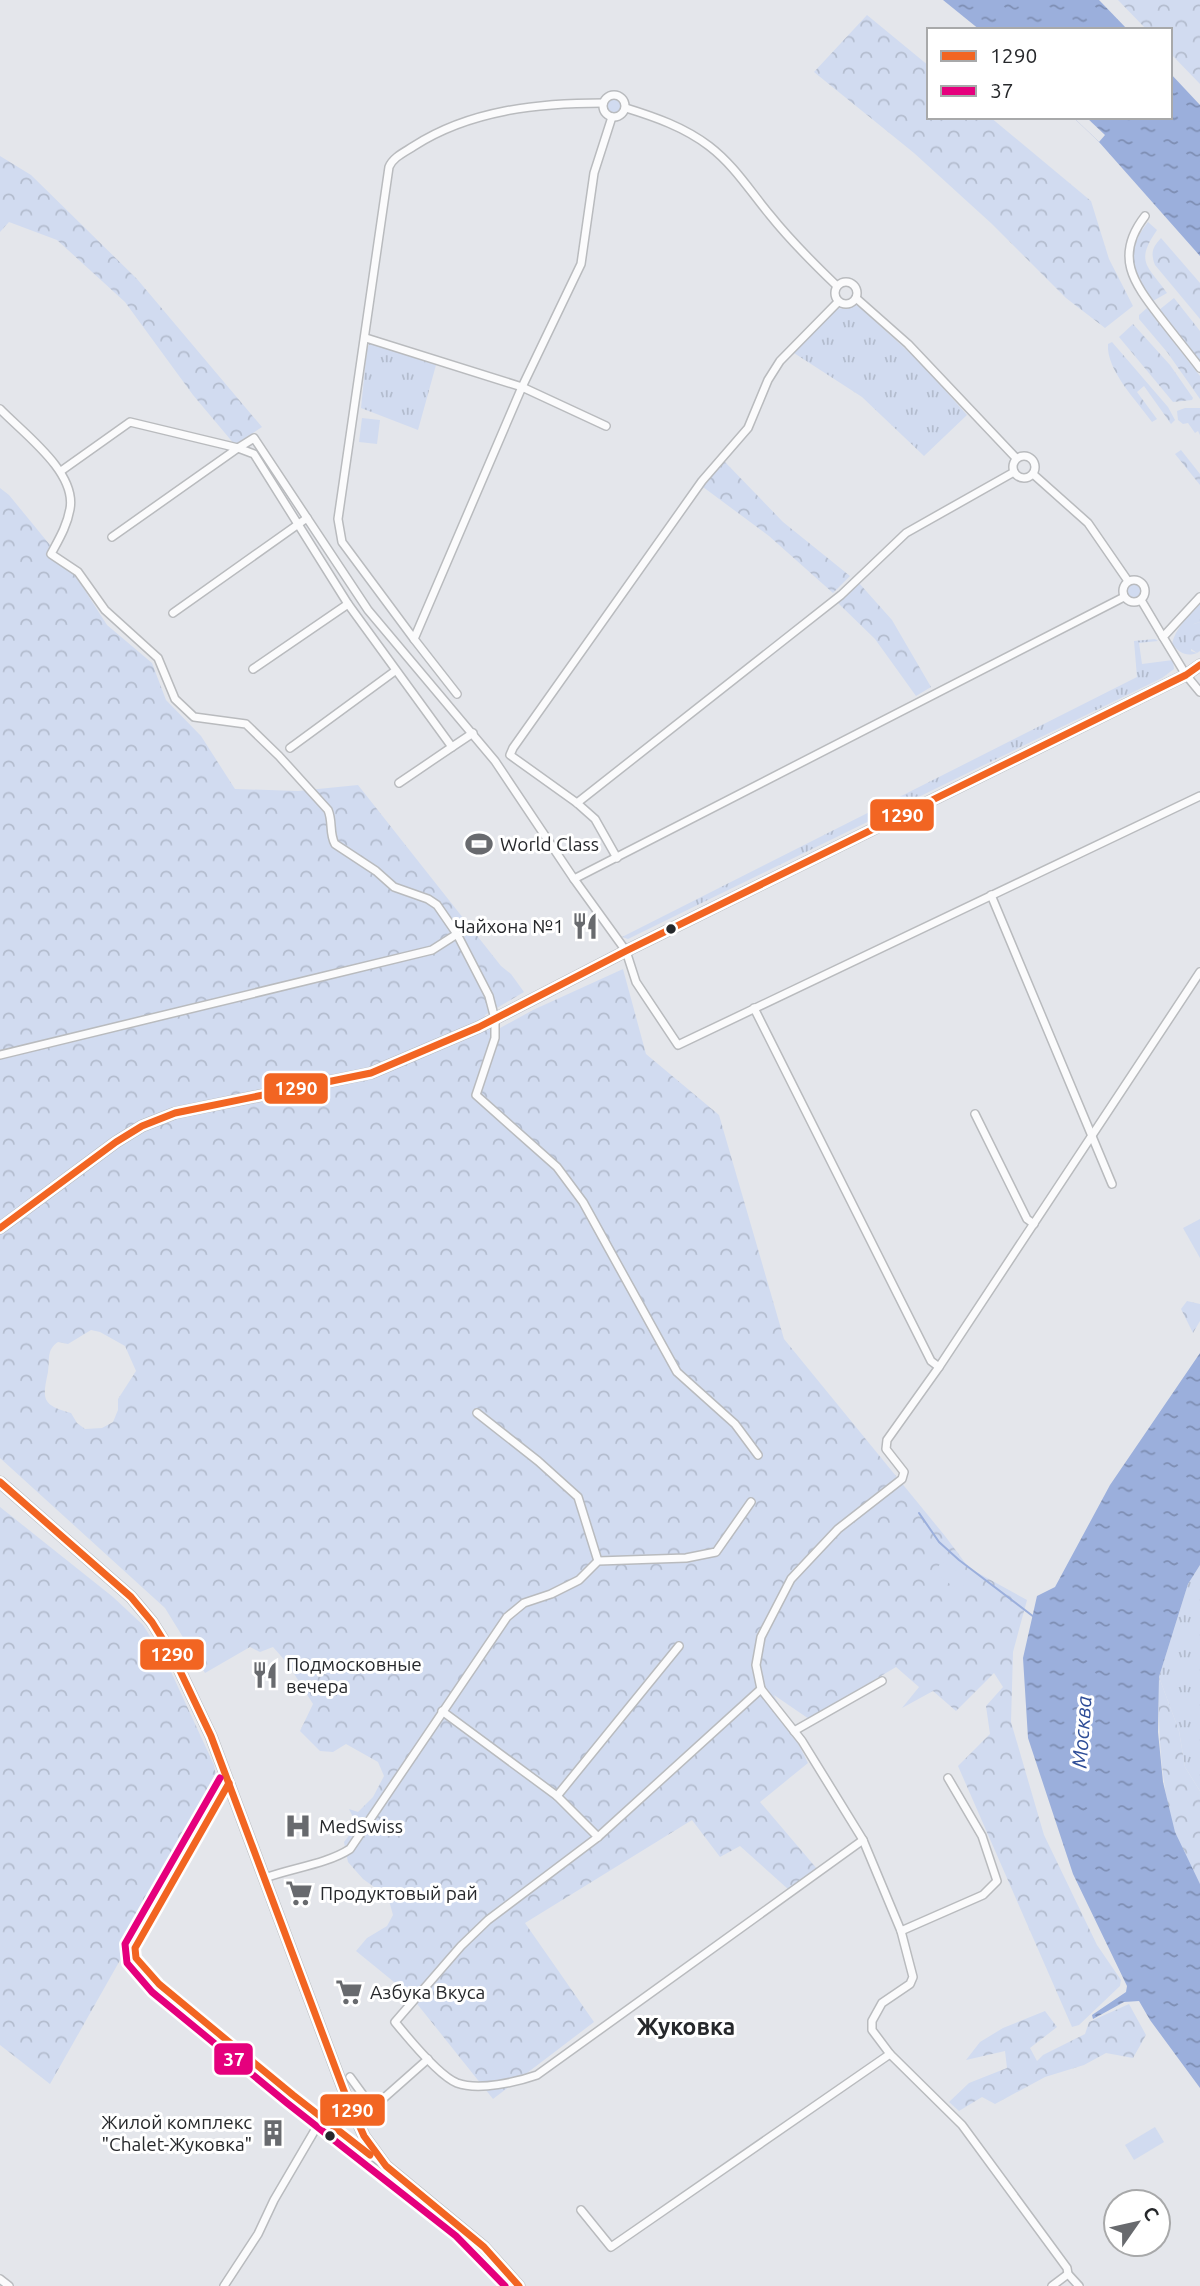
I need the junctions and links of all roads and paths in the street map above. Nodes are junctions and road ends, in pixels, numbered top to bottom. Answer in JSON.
{"nodes":[{"id":1,"x":603,"y":103,"type":"junction"},
{"id":2,"x":626,"y":108,"type":"junction"},
{"id":3,"x":612,"y":117,"type":"junction"},
{"id":4,"x":1144,"y":216,"type":"dead end"},
{"id":5,"x":836,"y":286,"type":"junction"},
{"id":6,"x":856,"y":298,"type":"junction"},
{"id":7,"x":838,"y":302,"type":"junction"},
{"id":8,"x":366,"y":338,"type":"junction"},
{"id":9,"x":1200,"y":368,"type":"edge"},
{"id":10,"x":522,"y":387,"type":"junction"},
{"id":11,"x":0,"y":409,"type":"edge"},
{"id":12,"x":606,"y":426,"type":"dead end"},
{"id":13,"x":238,"y":448,"type":"junction"},
{"id":14,"x":1016,"y":458,"type":"junction"},
{"id":15,"x":61,"y":471,"type":"junction"},
{"id":16,"x":1014,"y":472,"type":"junction"},
{"id":17,"x":1033,"y":474,"type":"junction"},
{"id":18,"x":307,"y":518,"type":"junction"},
{"id":19,"x":299,"y":525,"type":"junction"},
{"id":20,"x":113,"y":537,"type":"dead end"},
{"id":21,"x":1128,"y":581,"type":"junction"},
{"id":22,"x":1124,"y":597,"type":"junction"},
{"id":23,"x":1200,"y":597,"type":"edge"},
{"id":24,"x":1141,"y":600,"type":"junction"},
{"id":25,"x":348,"y":604,"type":"junction"},
{"id":26,"x":173,"y":613,"type":"dead end"},
{"id":27,"x":1163,"y":637,"type":"junction"},
{"id":28,"x":414,"y":639,"type":"junction"},
{"id":29,"x":1200,"y":665,"type":"edge"},
{"id":30,"x":253,"y":669,"type":"dead end"},
{"id":31,"x":395,"y":671,"type":"junction"},
{"id":32,"x":1186,"y":675,"type":"junction"},
{"id":33,"x":1200,"y":692,"type":"edge"},
{"id":34,"x":457,"y":694,"type":"dead end"},
{"id":35,"x":473,"y":733,"type":"junction"},
{"id":36,"x":452,"y":747,"type":"junction"},
{"id":37,"x":290,"y":748,"type":"dead end"},
{"id":38,"x":399,"y":783,"type":"dead end"},
{"id":39,"x":1200,"y":796,"type":"edge"},
{"id":40,"x":577,"y":803,"type":"junction"},
{"id":41,"x":617,"y":858,"type":"junction"},
{"id":42,"x":574,"y":880,"type":"junction"},
{"id":43,"x":991,"y":895,"type":"junction"},
{"id":44,"x":457,"y":934,"type":"junction"},
{"id":45,"x":625,"y":951,"type":"junction"},
{"id":46,"x":1200,"y":972,"type":"edge"},
{"id":47,"x":754,"y":1008,"type":"junction"},
{"id":48,"x":495,"y":1018,"type":"junction"},
{"id":49,"x":0,"y":1055,"type":"edge"},
{"id":50,"x":975,"y":1114,"type":"dead end"},
{"id":51,"x":1091,"y":1135,"type":"junction"},
{"id":52,"x":1112,"y":1184,"type":"dead end"},
{"id":53,"x":1034,"y":1224,"type":"junction"},
{"id":54,"x":0,"y":1228,"type":"edge"},
{"id":55,"x":939,"y":1367,"type":"junction"},
{"id":56,"x":477,"y":1413,"type":"dead end"},
{"id":57,"x":758,"y":1455,"type":"dead end"},
{"id":58,"x":0,"y":1482,"type":"edge"},
{"id":59,"x":751,"y":1502,"type":"dead end"},
{"id":60,"x":598,"y":1561,"type":"junction"},
{"id":61,"x":679,"y":1646,"type":"dead end"},
{"id":62,"x":882,"y":1681,"type":"dead end"},
{"id":63,"x":761,"y":1689,"type":"junction"},
{"id":64,"x":442,"y":1711,"type":"junction"},
{"id":65,"x":794,"y":1731,"type":"junction"},
{"id":66,"x":948,"y":1778,"type":"dead end"},
{"id":67,"x":229,"y":1783,"type":"junction"},
{"id":68,"x":557,"y":1796,"type":"junction"},
{"id":69,"x":598,"y":1837,"type":"junction"},
{"id":70,"x":863,"y":1840,"type":"junction"},
{"id":71,"x":265,"y":1878,"type":"junction"},
{"id":72,"x":901,"y":1931,"type":"junction"},
{"id":73,"x":890,"y":2054,"type":"junction"},
{"id":74,"x":428,"y":2059,"type":"junction"},
{"id":75,"x":344,"y":2091,"type":"junction"},
{"id":76,"x":321,"y":2118,"type":"junction"},
{"id":77,"x":386,"y":2166,"type":"junction"},
{"id":78,"x":581,"y":2210,"type":"dead end"},
{"id":79,"x":1068,"y":2274,"type":"junction"},
{"id":80,"x":0,"y":2279,"type":"edge"},
{"id":81,"x":9,"y":2286,"type":"edge"},
{"id":82,"x":224,"y":2286,"type":"edge"},
{"id":83,"x":519,"y":2286,"type":"edge"},
{"id":84,"x":1052,"y":2286,"type":"edge"},
{"id":85,"x":1079,"y":2286,"type":"edge"}],
"edges":[{"from":1,"to":2,"type":"street"},
{"from":1,"to":3,"type":"street"},
{"from":1,"to":8,"type":"street"},
{"from":2,"to":3,"type":"street"},
{"from":2,"to":5,"type":"street"},
{"from":3,"to":10,"type":"street"},
{"from":4,"to":9,"type":"street"},
{"from":5,"to":6,"type":"street"},
{"from":5,"to":7,"type":"street"},
{"from":6,"to":7,"type":"street"},
{"from":6,"to":14,"type":"street"},
{"from":7,"to":40,"type":"street"},
{"from":8,"to":10,"type":"street"},
{"from":8,"to":28,"type":"street"},
{"from":10,"to":12,"type":"street"},
{"from":10,"to":28,"type":"street"},
{"from":11,"to":15,"type":"street"},
{"from":13,"to":15,"type":"street"},
{"from":13,"to":18,"type":"street"},
{"from":13,"to":19,"type":"street"},
{"from":13,"to":20,"type":"street"},
{"from":14,"to":16,"type":"street"},
{"from":14,"to":17,"type":"street"},
{"from":15,"to":44,"type":"street"},
{"from":16,"to":17,"type":"street"},
{"from":16,"to":40,"type":"street"},
{"from":17,"to":21,"type":"street"},
{"from":18,"to":19,"type":"street"},
{"from":18,"to":35,"type":"street"},
{"from":19,"to":25,"type":"street"},
{"from":19,"to":26,"type":"street"},
{"from":21,"to":22,"type":"street"},
{"from":21,"to":24,"type":"street"},
{"from":22,"to":24,"type":"street"},
{"from":22,"to":41,"type":"street"},
{"from":23,"to":27,"type":"street"},
{"from":24,"to":27,"type":"street"},
{"from":25,"to":30,"type":"street"},
{"from":25,"to":31,"type":"street"},
{"from":27,"to":32,"type":"street"},
{"from":28,"to":34,"type":"street"},
{"from":29,"to":32,"type":"main road"},
{"from":31,"to":36,"type":"street"},
{"from":31,"to":37,"type":"street"},
{"from":32,"to":33,"type":"street"},
{"from":32,"to":45,"type":"main road"},
{"from":35,"to":36,"type":"street"},
{"from":35,"to":42,"type":"street"},
{"from":36,"to":38,"type":"street"},
{"from":39,"to":43,"type":"street"},
{"from":40,"to":41,"type":"street"},
{"from":41,"to":42,"type":"street"},
{"from":42,"to":45,"type":"street"},
{"from":43,"to":47,"type":"street"},
{"from":43,"to":51,"type":"street"},
{"from":44,"to":48,"type":"street"},
{"from":44,"to":49,"type":"street"},
{"from":45,"to":47,"type":"street"},
{"from":45,"to":48,"type":"main road"},
{"from":46,"to":51,"type":"street"},
{"from":47,"to":55,"type":"street"},
{"from":48,"to":54,"type":"main road"},
{"from":48,"to":57,"type":"street"},
{"from":50,"to":53,"type":"street"},
{"from":51,"to":52,"type":"street"},
{"from":51,"to":53,"type":"street"},
{"from":53,"to":55,"type":"street"},
{"from":55,"to":63,"type":"street"},
{"from":56,"to":60,"type":"street"},
{"from":58,"to":67,"type":"main road"},
{"from":59,"to":60,"type":"street"},
{"from":60,"to":64,"type":"street"},
{"from":61,"to":68,"type":"street"},
{"from":62,"to":65,"type":"street"},
{"from":63,"to":65,"type":"street"},
{"from":63,"to":69,"type":"street"},
{"from":64,"to":68,"type":"street"},
{"from":64,"to":71,"type":"street"},
{"from":65,"to":70,"type":"street"},
{"from":66,"to":72,"type":"street"},
{"from":67,"to":71,"type":"main road"},
{"from":67,"to":76,"type":"street"},
{"from":68,"to":69,"type":"street"},
{"from":69,"to":74,"type":"street"},
{"from":70,"to":72,"type":"street"},
{"from":70,"to":74,"type":"street"},
{"from":71,"to":75,"type":"main road"},
{"from":72,"to":73,"type":"street"},
{"from":73,"to":78,"type":"street"},
{"from":73,"to":79,"type":"street"},
{"from":74,"to":75,"type":"street"},
{"from":75,"to":77,"type":"main road"},
{"from":76,"to":77,"type":"street"},
{"from":76,"to":82,"type":"street"},
{"from":77,"to":83,"type":"main road"},
{"from":79,"to":84,"type":"street"},
{"from":79,"to":85,"type":"street"},
{"from":80,"to":81,"type":"street"}]}
